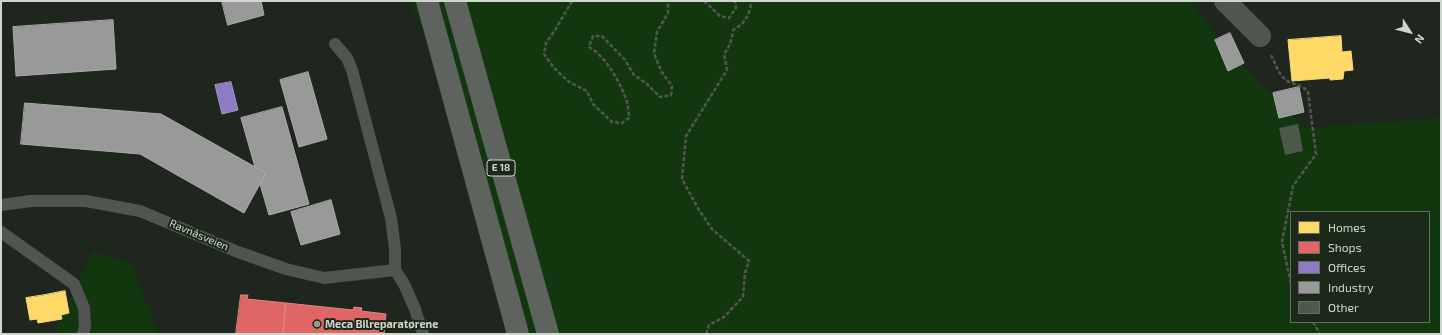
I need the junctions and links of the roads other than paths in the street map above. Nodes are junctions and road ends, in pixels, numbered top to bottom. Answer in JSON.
{"nodes":[{"id":1,"x":427,"y":1,"type":"edge"},
{"id":2,"x":455,"y":1,"type":"edge"},
{"id":3,"x":1225,"y":1,"type":"edge"},
{"id":4,"x":1260,"y":36,"type":"road end"},
{"id":5,"x":335,"y":44,"type":"dead end"},
{"id":6,"x":1,"y":205,"type":"edge"},
{"id":7,"x":1,"y":232,"type":"edge"},
{"id":8,"x":395,"y":270,"type":"junction"},
{"id":9,"x":83,"y":334,"type":"edge"},
{"id":10,"x":423,"y":334,"type":"edge"},
{"id":11,"x":518,"y":334,"type":"edge"},
{"id":12,"x":548,"y":334,"type":"edge"}],
"edges":[{"from":1,"to":11,"type":"highway","number":"E 18"},
{"from":2,"to":12,"type":"highway","number":"E 18"},
{"from":3,"to":4,"type":"street"},
{"from":5,"to":8,"type":"lane"},
{"from":6,"to":8,"type":"lane","name":"Ravnåsveien"},
{"from":7,"to":9,"type":"lane"},
{"from":8,"to":10,"type":"lane"}]}
